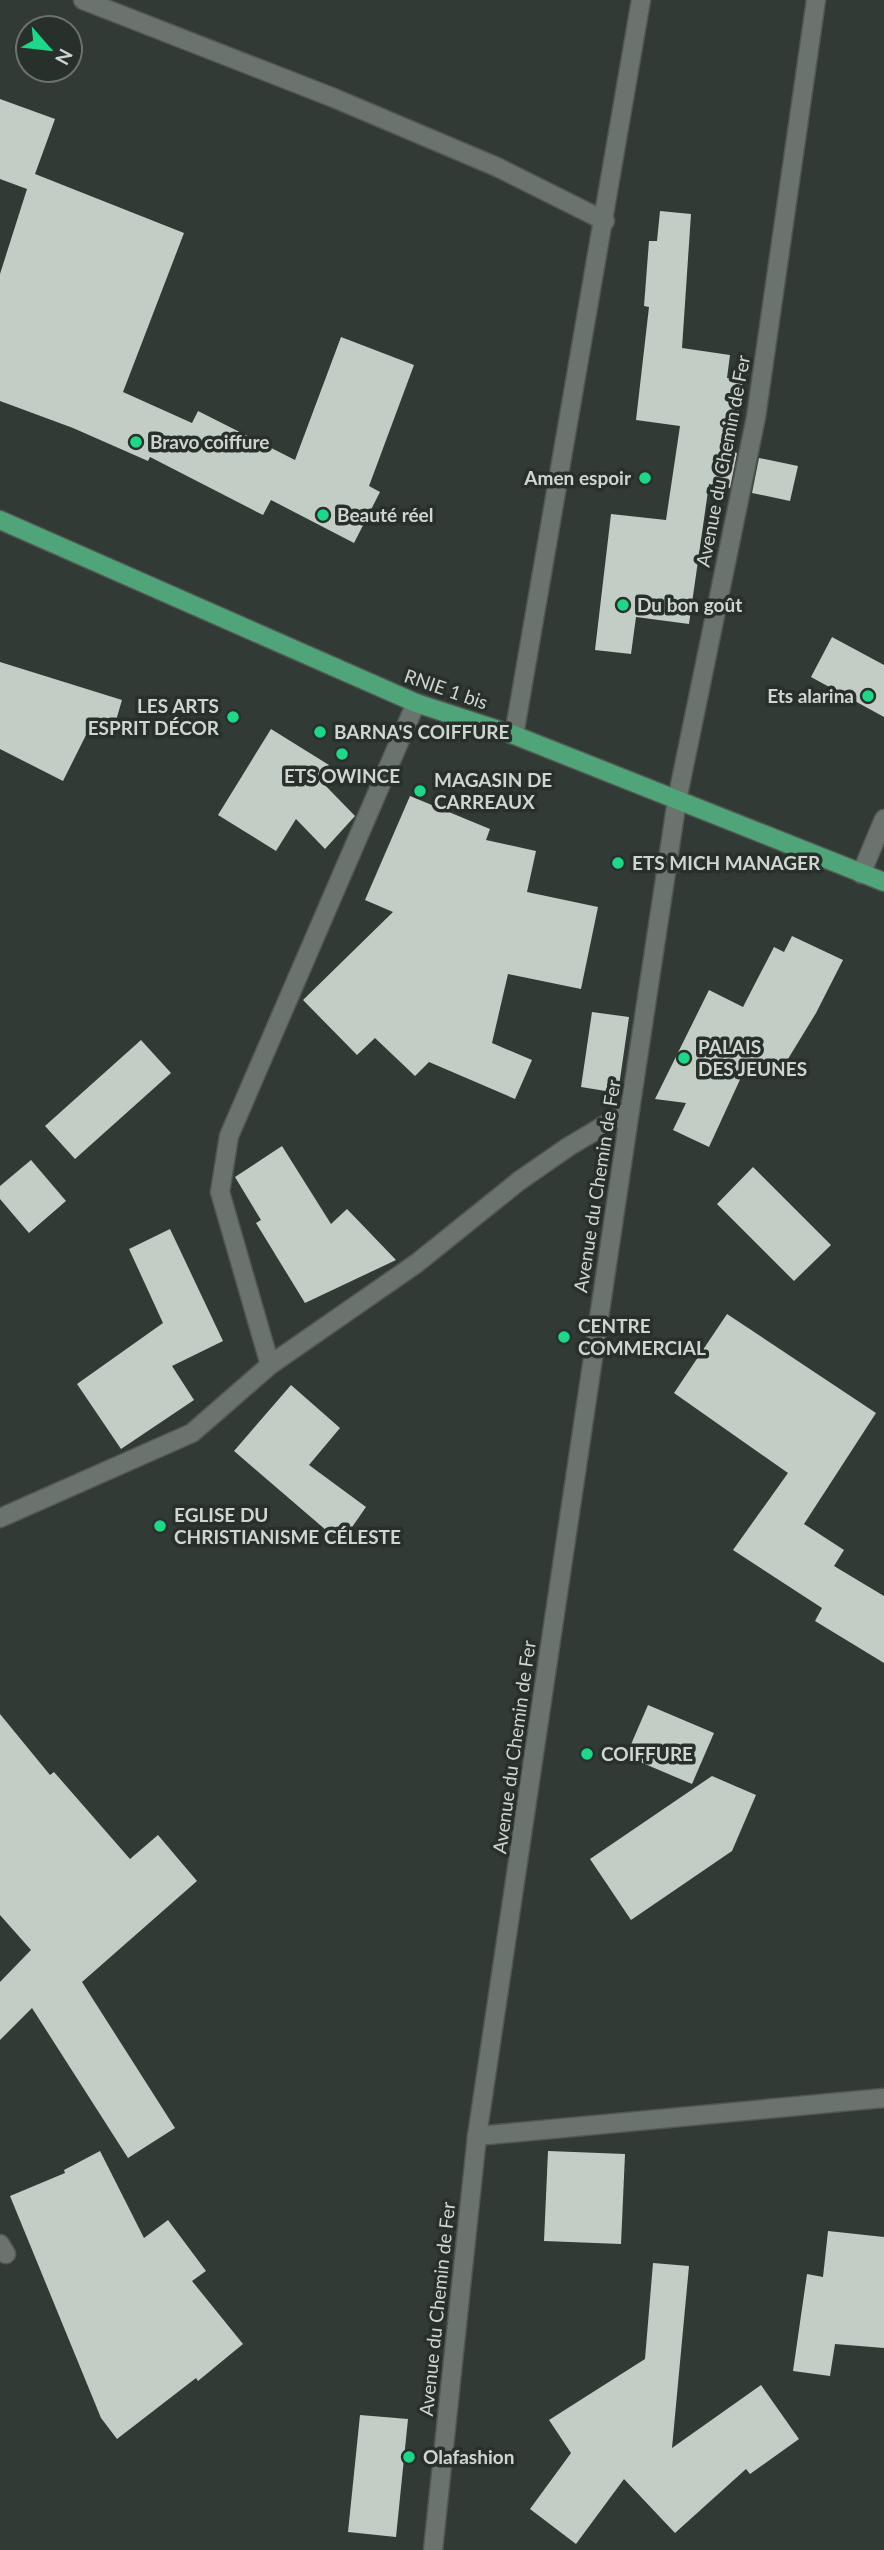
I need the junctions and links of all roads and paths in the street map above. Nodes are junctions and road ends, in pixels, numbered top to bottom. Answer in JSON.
{"nodes":[{"id":1,"x":83,"y":0,"type":"edge"},
{"id":2,"x":641,"y":0,"type":"edge"},
{"id":3,"x":816,"y":0,"type":"edge"},
{"id":4,"x":605,"y":221,"type":"junction"},
{"id":5,"x":0,"y":520,"type":"edge"},
{"id":6,"x":415,"y":703,"type":"junction"},
{"id":7,"x":514,"y":735,"type":"junction"},
{"id":8,"x":677,"y":800,"type":"junction"},
{"id":9,"x":884,"y":818,"type":"edge"},
{"id":10,"x":861,"y":874,"type":"junction"},
{"id":11,"x":884,"y":882,"type":"edge"},
{"id":12,"x":630,"y":1110,"type":"junction"},
{"id":13,"x":270,"y":1366,"type":"junction"},
{"id":14,"x":0,"y":1518,"type":"edge"},
{"id":15,"x":884,"y":2098,"type":"edge"},
{"id":16,"x":477,"y":2136,"type":"junction"},
{"id":17,"x":433,"y":2550,"type":"edge"}],
"edges":[{"from":1,"to":4,"type":"street"},
{"from":2,"to":4,"type":"street"},
{"from":3,"to":8,"type":"street","name":"Avenue du Chemin de Fer"},
{"from":4,"to":7,"type":"street"},
{"from":5,"to":6,"type":"main road","name":"RNIE 1 bis"},
{"from":6,"to":7,"type":"main road","name":"RNIE 1 bis"},
{"from":6,"to":13,"type":"street"},
{"from":7,"to":8,"type":"main road","name":"RNIE 1 bis"},
{"from":8,"to":10,"type":"main road","name":"RNIE 1 bis"},
{"from":8,"to":12,"type":"street","name":"Avenue du Chemin de Fer"},
{"from":9,"to":10,"type":"street"},
{"from":10,"to":11,"type":"main road","name":"RNIE 1 bis"},
{"from":12,"to":13,"type":"street"},
{"from":12,"to":16,"type":"street","name":"Avenue du Chemin de Fer"},
{"from":13,"to":14,"type":"street"},
{"from":15,"to":16,"type":"street"},
{"from":16,"to":17,"type":"street","name":"Avenue du Chemin de Fer"}]}
